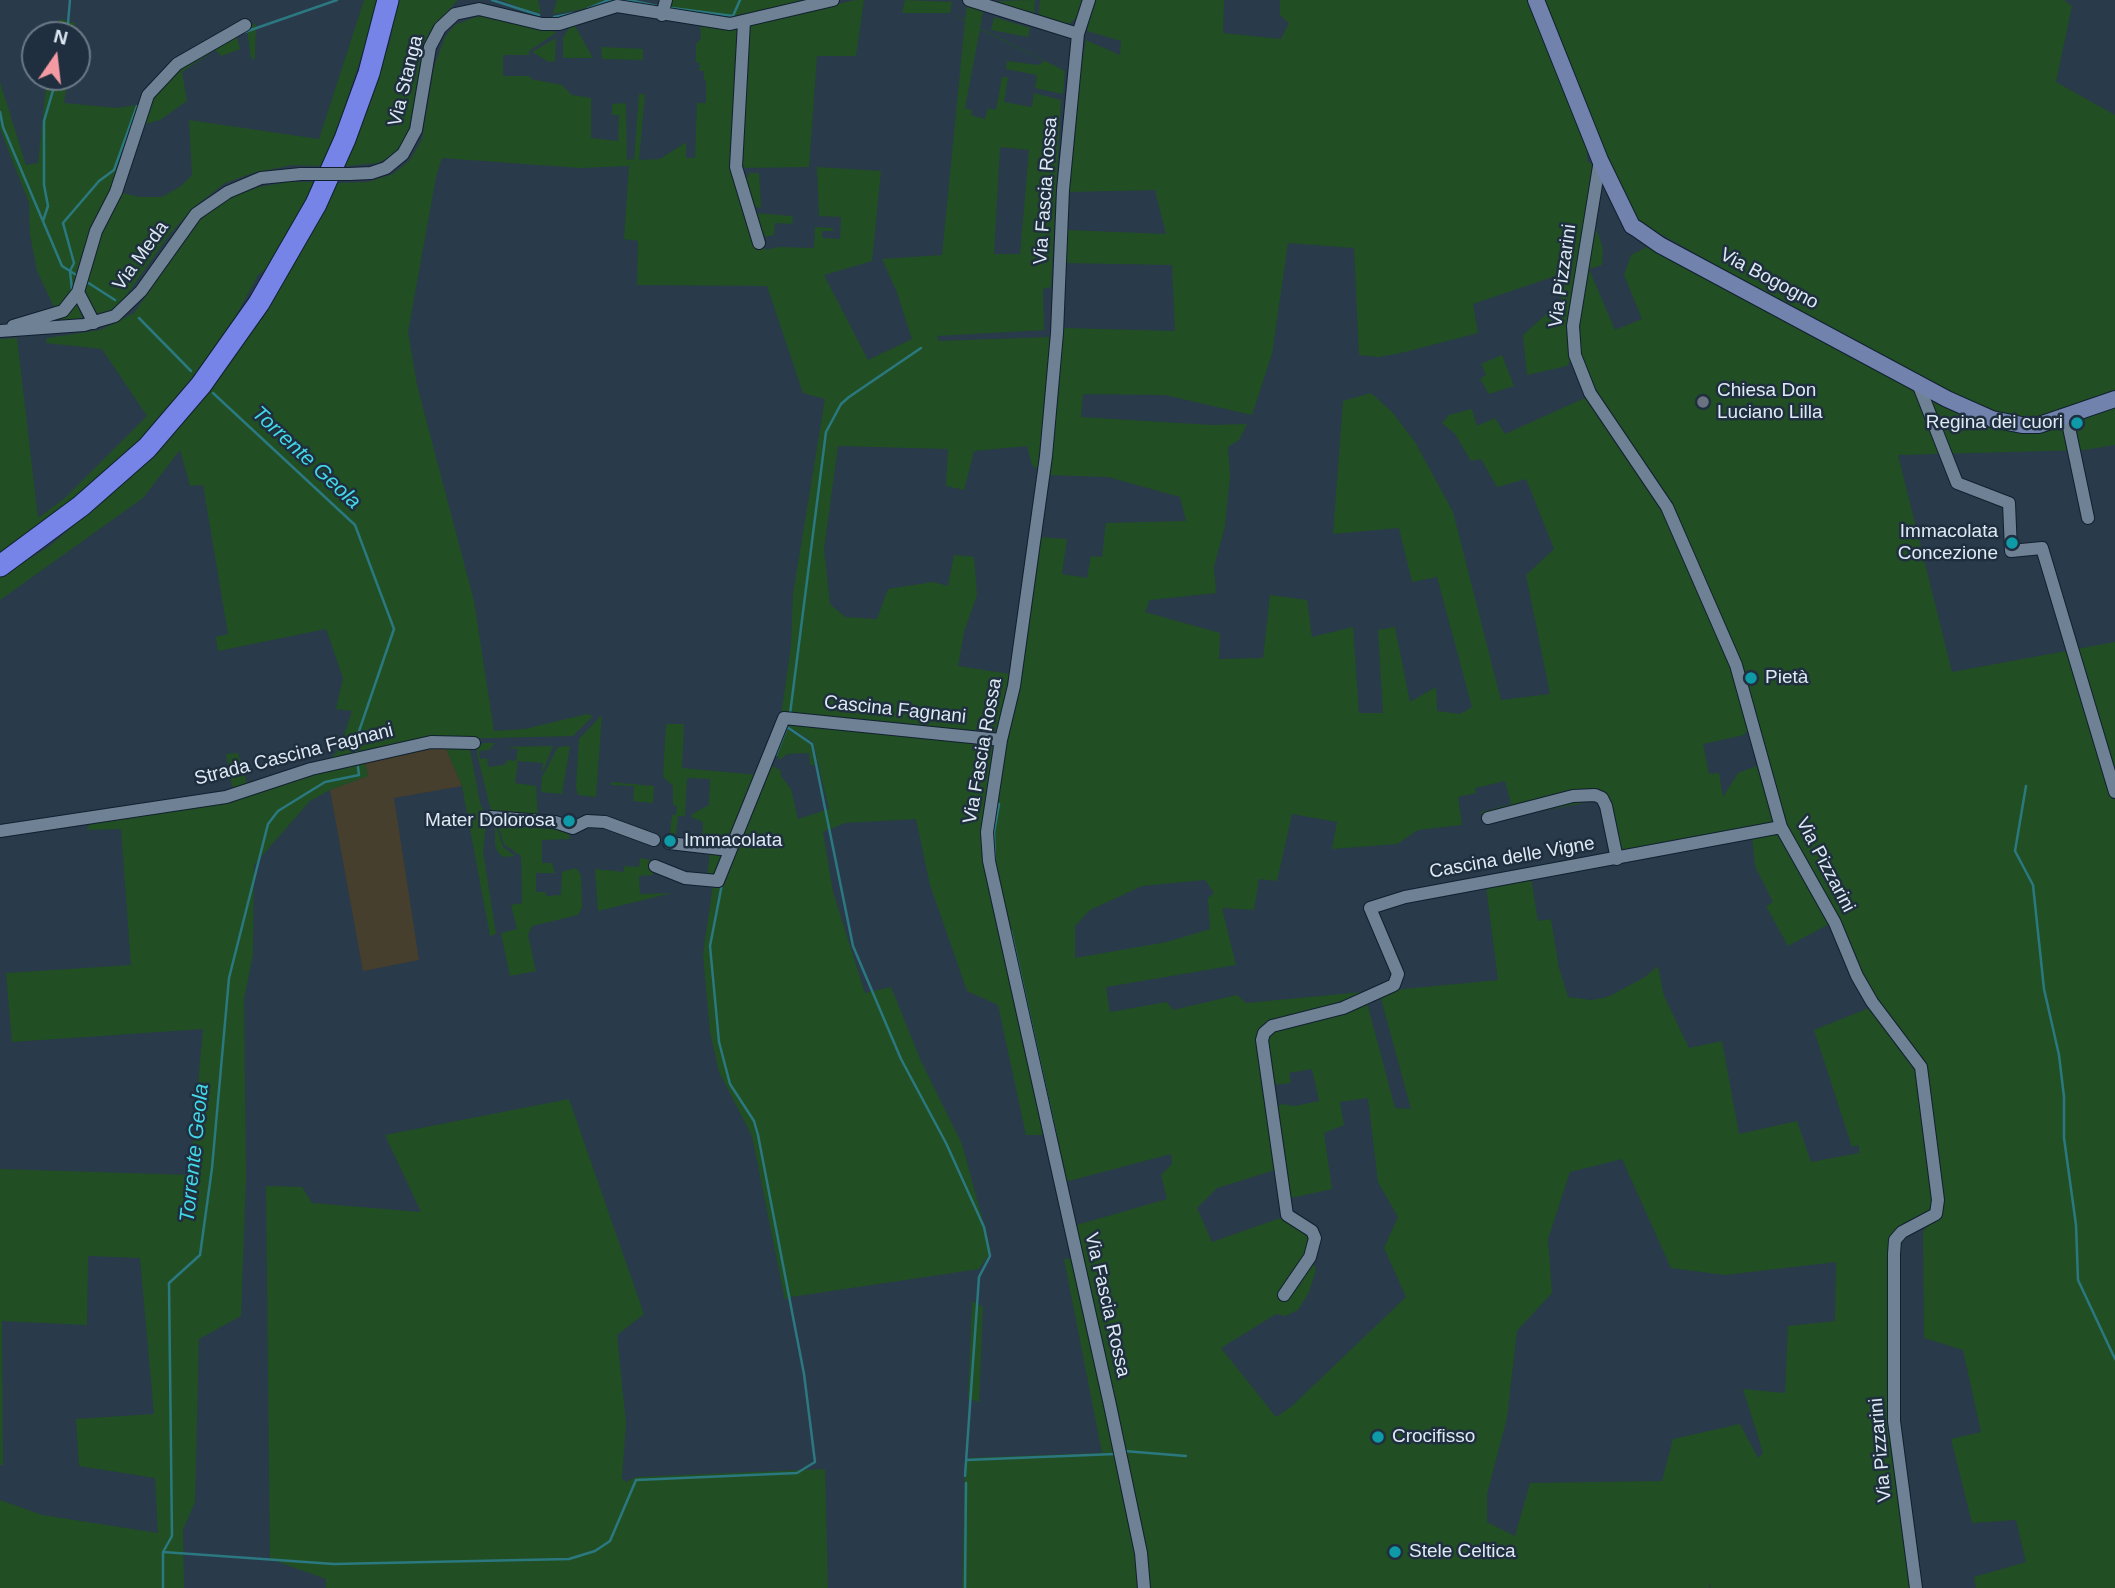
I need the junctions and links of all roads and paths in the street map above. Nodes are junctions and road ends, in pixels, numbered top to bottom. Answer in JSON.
{"nodes":[{"id":1,"x":388,"y":0,"type":"edge"},
{"id":2,"x":666,"y":0,"type":"edge"},
{"id":3,"x":833,"y":0,"type":"edge"},
{"id":4,"x":969,"y":0,"type":"edge"},
{"id":5,"x":1089,"y":0,"type":"edge"},
{"id":6,"x":1536,"y":0,"type":"edge"},
{"id":7,"x":662,"y":15,"type":"junction"},
{"id":8,"x":744,"y":22,"type":"junction"},
{"id":9,"x":245,"y":25,"type":"dead end"},
{"id":10,"x":1078,"y":34,"type":"junction"},
{"id":11,"x":1600,"y":160,"type":"junction"},
{"id":12,"x":301,"y":174,"type":"joint"},
{"id":13,"x":759,"y":243,"type":"dead end"},
{"id":14,"x":81,"y":283,"type":"junction"},
{"id":15,"x":94,"y":323,"type":"junction"},
{"id":16,"x":0,"y":331,"type":"edge"},
{"id":17,"x":1917,"y":381,"type":"junction"},
{"id":18,"x":2115,"y":399,"type":"edge"},
{"id":19,"x":2067,"y":418,"type":"junction"},
{"id":20,"x":2088,"y":518,"type":"dead end"},
{"id":21,"x":0,"y":566,"type":"edge"},
{"id":22,"x":1001,"y":740,"type":"junction"},
{"id":23,"x":474,"y":743,"type":"dead end"},
{"id":24,"x":2115,"y":792,"type":"edge"},
{"id":25,"x":491,"y":817,"type":"dead end"},
{"id":26,"x":1489,"y":818,"type":"dead end"},
{"id":27,"x":1781,"y":827,"type":"junction"},
{"id":28,"x":0,"y":831,"type":"edge"},
{"id":29,"x":654,"y":840,"type":"dead end"},
{"id":30,"x":669,"y":843,"type":"dead end"},
{"id":31,"x":732,"y":846,"type":"junction"},
{"id":32,"x":1617,"y":859,"type":"junction"},
{"id":33,"x":654,"y":866,"type":"dead end"},
{"id":34,"x":1284,"y":1295,"type":"dead end"},
{"id":35,"x":1144,"y":1588,"type":"edge"},
{"id":36,"x":1916,"y":1588,"type":"edge"}],
"edges":[{"from":1,"to":21,"type":"highway"},
{"from":2,"to":7,"type":"street"},
{"from":3,"to":8,"type":"street","name":"Via Stanga"},
{"from":4,"to":10,"type":"street"},
{"from":5,"to":10,"type":"street","name":"Via Fascia Rossa"},
{"from":6,"to":11,"type":"main road","name":"Via Bogogno"},
{"from":7,"to":8,"type":"street","name":"Via Stanga"},
{"from":7,"to":12,"type":"street","name":"Via Stanga","bridge":true},
{"from":8,"to":13,"type":"street"},
{"from":9,"to":14,"type":"street"},
{"from":10,"to":22,"type":"street","name":"Via Fascia Rossa"},
{"from":11,"to":17,"type":"main road","name":"Via Bogogno"},
{"from":11,"to":27,"type":"street","name":"Via Pizzarini"},
{"from":12,"to":15,"type":"street","name":"Via Meda"},
{"from":14,"to":15,"type":"street"},
{"from":14,"to":16,"type":"street"},
{"from":15,"to":16,"type":"street","name":"Via Meda"},
{"from":17,"to":19,"type":"main road","name":"Via Bogogno"},
{"from":17,"to":24,"type":"street"},
{"from":18,"to":19,"type":"main road","name":"Via Bogogno"},
{"from":19,"to":20,"type":"street"},
{"from":22,"to":31,"type":"street","name":"Cascina Fagnani"},
{"from":22,"to":35,"type":"street","name":"Via Fascia Rossa"},
{"from":23,"to":28,"type":"street","name":"Strada Cascina Fagnani"},
{"from":25,"to":29,"type":"street"},
{"from":26,"to":32,"type":"street"},
{"from":27,"to":32,"type":"street","name":"Cascina delle Vigne"},
{"from":27,"to":36,"type":"street","name":"Via Pizzarini"},
{"from":30,"to":31,"type":"street"},
{"from":31,"to":33,"type":"street"},
{"from":32,"to":34,"type":"street","name":"Cascina delle Vigne"}]}
